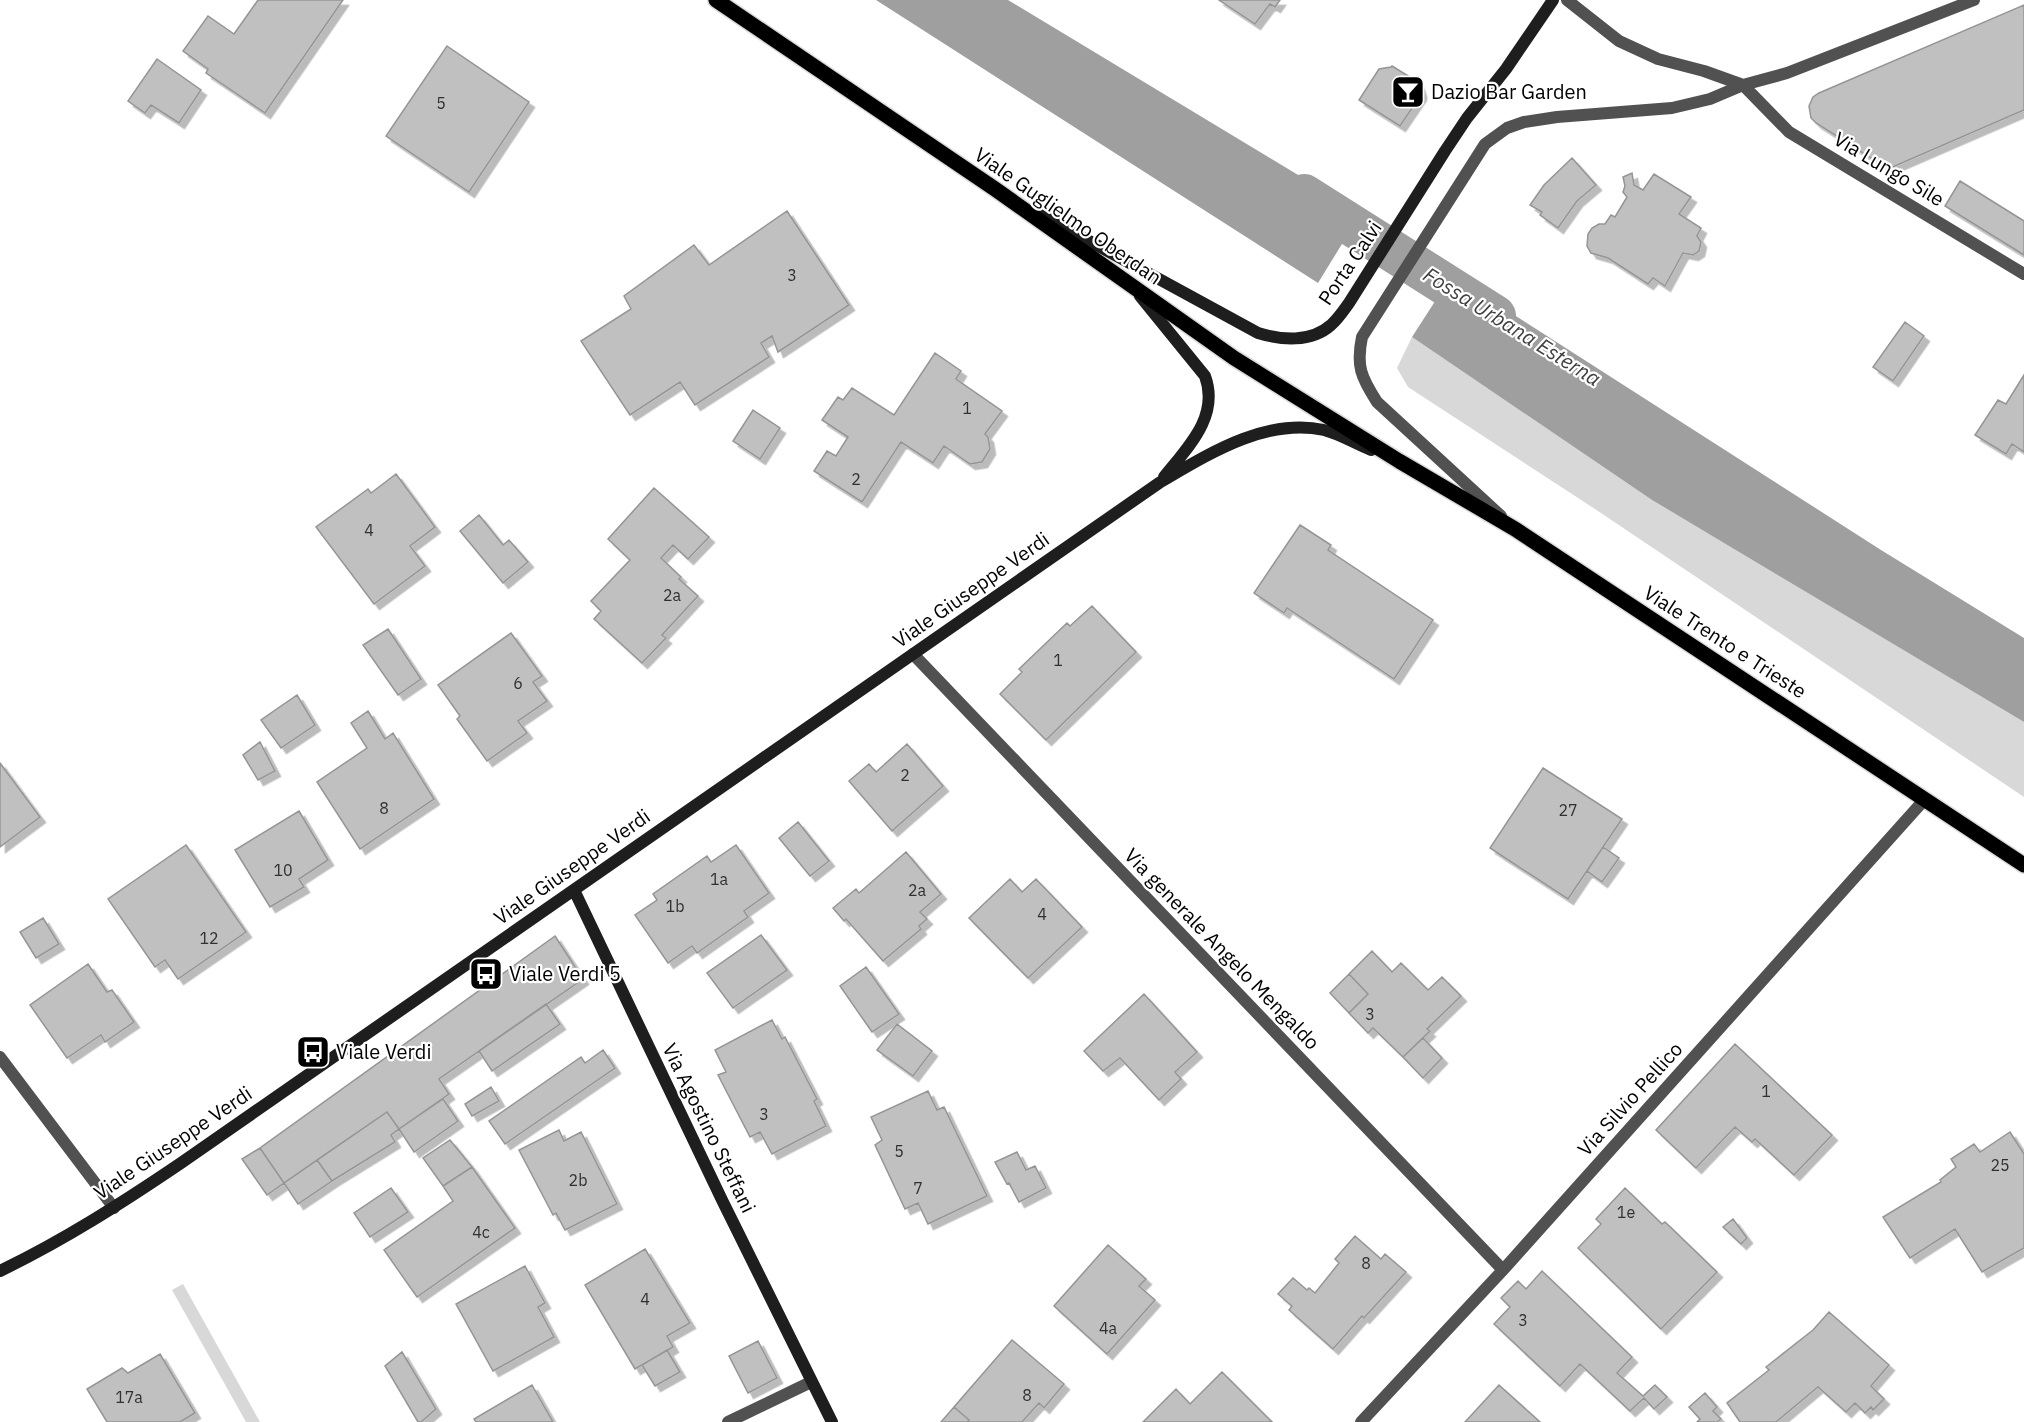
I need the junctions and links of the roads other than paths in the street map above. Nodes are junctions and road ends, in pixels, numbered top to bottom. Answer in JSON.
{"nodes":[{"id":1,"x":716,"y":0,"type":"edge"},
{"id":2,"x":1553,"y":0,"type":"edge"},
{"id":3,"x":1567,"y":0,"type":"edge"},
{"id":4,"x":1974,"y":0,"type":"edge"},
{"id":5,"x":1743,"y":85,"type":"junction"},
{"id":6,"x":995,"y":189,"type":"junction"},
{"id":7,"x":2024,"y":274,"type":"edge"},
{"id":8,"x":1131,"y":285,"type":"junction"},
{"id":9,"x":1399,"y":461,"type":"junction"},
{"id":10,"x":1159,"y":483,"type":"junction"},
{"id":11,"x":1515,"y":529,"type":"junction"},
{"id":12,"x":914,"y":654,"type":"junction"},
{"id":13,"x":1925,"y":799,"type":"junction"},
{"id":14,"x":2024,"y":865,"type":"edge"},
{"id":15,"x":574,"y":890,"type":"junction"},
{"id":16,"x":0,"y":1057,"type":"edge"},
{"id":17,"x":114,"y":1208,"type":"junction"},
{"id":18,"x":1503,"y":1270,"type":"junction"},
{"id":19,"x":0,"y":1271,"type":"edge"},
{"id":20,"x":811,"y":1382,"type":"junction"},
{"id":21,"x":728,"y":1422,"type":"edge"},
{"id":22,"x":832,"y":1422,"type":"edge"},
{"id":23,"x":1362,"y":1422,"type":"edge"}],
"edges":[{"from":1,"to":6,"type":"main road","name":"Viale Guglielmo Oberdan"},
{"from":2,"to":6,"type":"street","name":"Porta Calvi"},
{"from":3,"to":5,"type":"street"},
{"from":4,"to":5,"type":"street"},
{"from":5,"to":7,"type":"street","name":"Via Lungo Sile"},
{"from":5,"to":11,"type":"street"},
{"from":6,"to":8,"type":"main road","name":"Viale Guglielmo Oberdan"},
{"from":8,"to":9,"type":"main road","name":"Viale Guglielmo Oberdan"},
{"from":8,"to":10,"type":"street","name":"Viale Giuseppe Verdi"},
{"from":9,"to":10,"type":"street","name":"Viale Giuseppe Verdi"},
{"from":9,"to":11,"type":"main road","name":"Viale Trento e Trieste"},
{"from":10,"to":12,"type":"street","name":"Viale Giuseppe Verdi"},
{"from":11,"to":13,"type":"main road","name":"Viale Trento e Trieste"},
{"from":12,"to":15,"type":"street","name":"Viale Giuseppe Verdi"},
{"from":12,"to":18,"type":"street","name":"Via generale Angelo Mengaldo"},
{"from":13,"to":14,"type":"main road","name":"Viale Trento e Trieste"},
{"from":13,"to":18,"type":"street","name":"Via Silvio Pellico"},
{"from":15,"to":17,"type":"street","name":"Viale Giuseppe Verdi"},
{"from":15,"to":20,"type":"street","name":"Via Agostino Steffani"},
{"from":16,"to":17,"type":"street"},
{"from":17,"to":19,"type":"street","name":"Viale Giuseppe Verdi"},
{"from":18,"to":23,"type":"street","name":"Via Silvio Pellico"},
{"from":20,"to":21,"type":"street"},
{"from":20,"to":22,"type":"street","name":"Via Agostino Steffani"}]}
